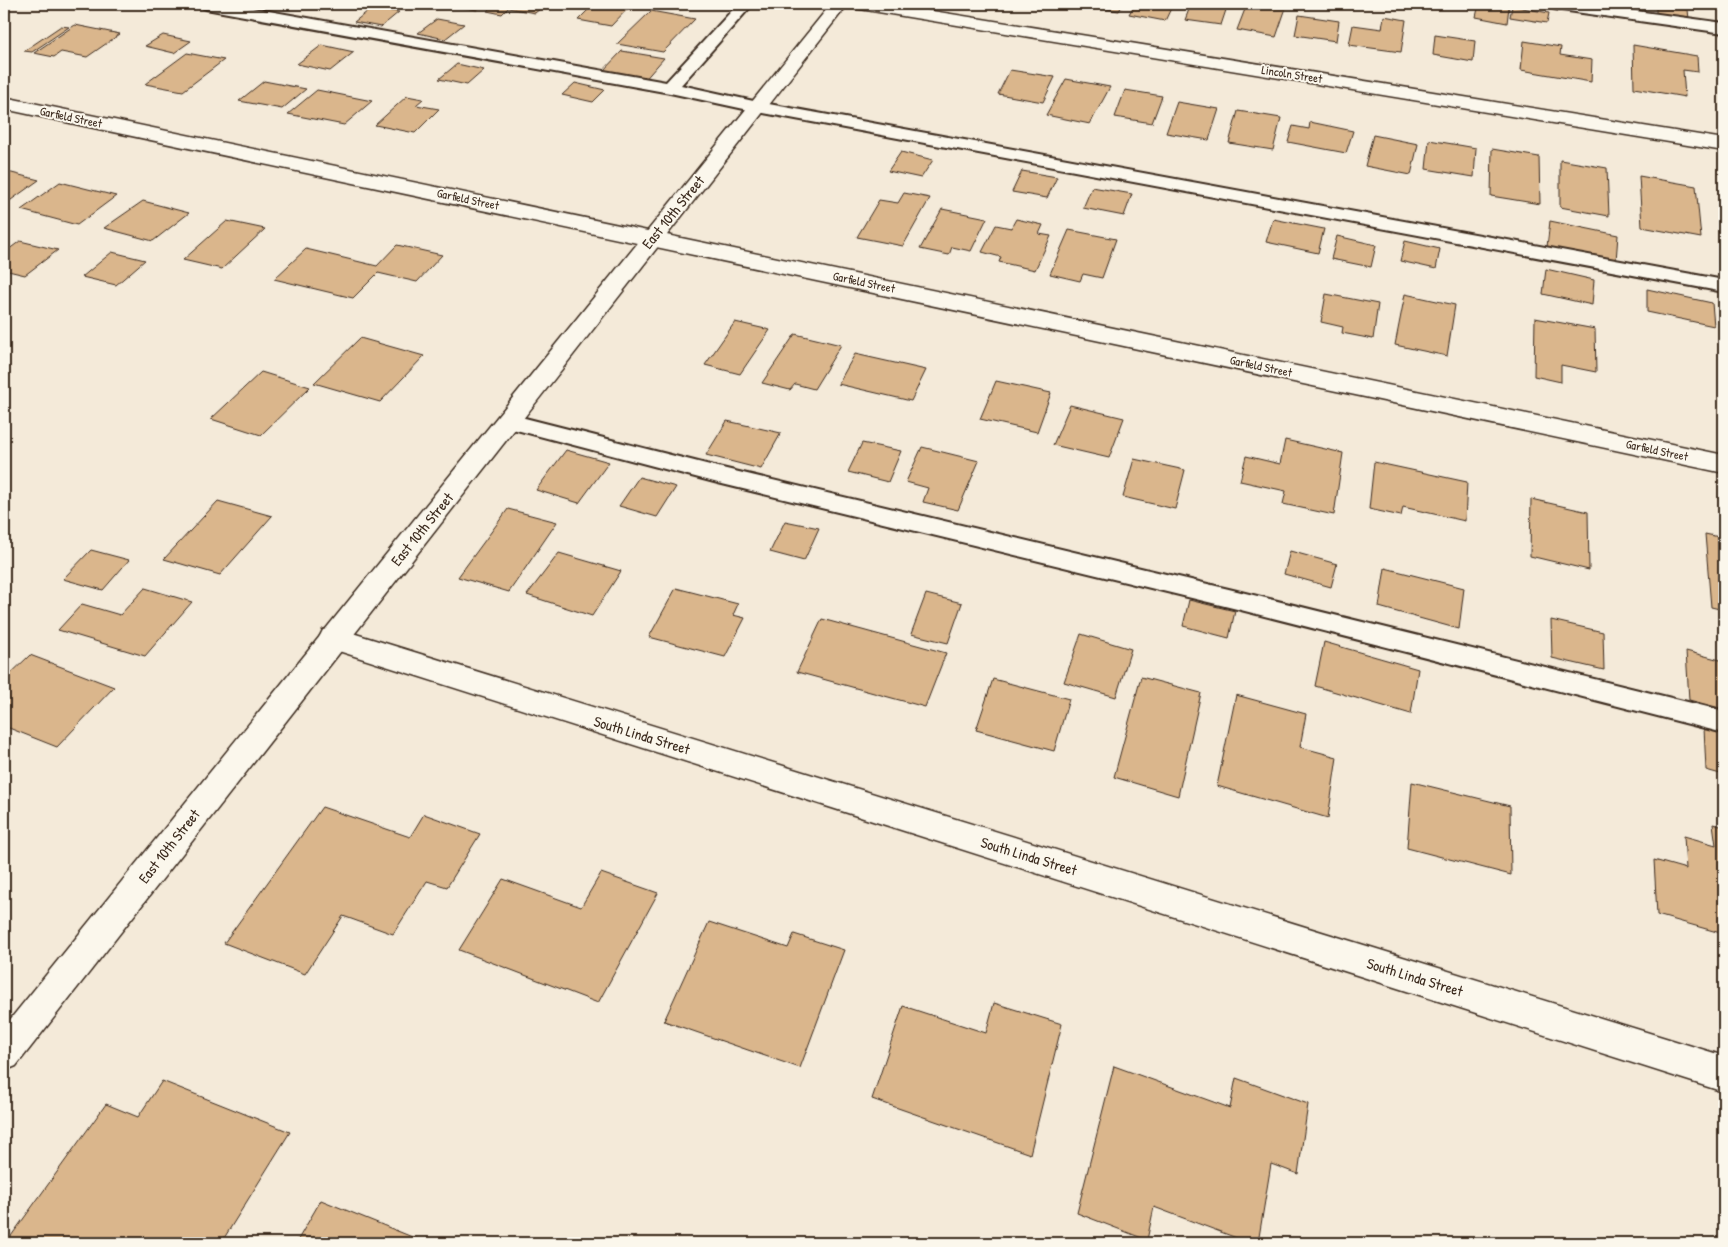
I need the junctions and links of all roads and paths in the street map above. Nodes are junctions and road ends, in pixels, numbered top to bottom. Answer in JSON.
{"nodes":[{"id":1,"x":206,"y":4,"type":"edge"},
{"id":2,"x":746,"y":4,"type":"edge"},
{"id":3,"x":840,"y":4,"type":"edge"},
{"id":4,"x":860,"y":4,"type":"edge"},
{"id":5,"x":1554,"y":4,"type":"edge"},
{"id":6,"x":1724,"y":28,"type":"edge"},
{"id":7,"x":670,"y":88,"type":"junction"},
{"id":8,"x":4,"y":103,"type":"edge"},
{"id":9,"x":758,"y":107,"type":"junction"},
{"id":10,"x":1724,"y":145,"type":"edge"},
{"id":11,"x":651,"y":238,"type":"junction"},
{"id":12,"x":1724,"y":286,"type":"edge"},
{"id":13,"x":509,"y":422,"type":"junction"},
{"id":14,"x":1724,"y":464,"type":"edge"},
{"id":15,"x":333,"y":638,"type":"junction"},
{"id":16,"x":1724,"y":722,"type":"edge"},
{"id":17,"x":4,"y":1054,"type":"edge"},
{"id":18,"x":1724,"y":1074,"type":"edge"}],
"edges":[{"from":1,"to":7,"type":"lane"},
{"from":2,"to":7,"type":"lane"},
{"from":3,"to":9,"type":"street","name":"East 10th Street"},
{"from":4,"to":10,"type":"street","name":"Lincoln Street"},
{"from":5,"to":6,"type":"lane"},
{"from":7,"to":9,"type":"lane"},
{"from":8,"to":11,"type":"street","name":"Garfield Street"},
{"from":9,"to":11,"type":"street","name":"East 10th Street"},
{"from":9,"to":12,"type":"lane"},
{"from":11,"to":13,"type":"street","name":"East 10th Street"},
{"from":11,"to":14,"type":"street","name":"Garfield Street"},
{"from":13,"to":15,"type":"street","name":"East 10th Street"},
{"from":13,"to":16,"type":"lane"},
{"from":15,"to":17,"type":"street","name":"East 10th Street"},
{"from":15,"to":18,"type":"street","name":"South Linda Street"}]}
